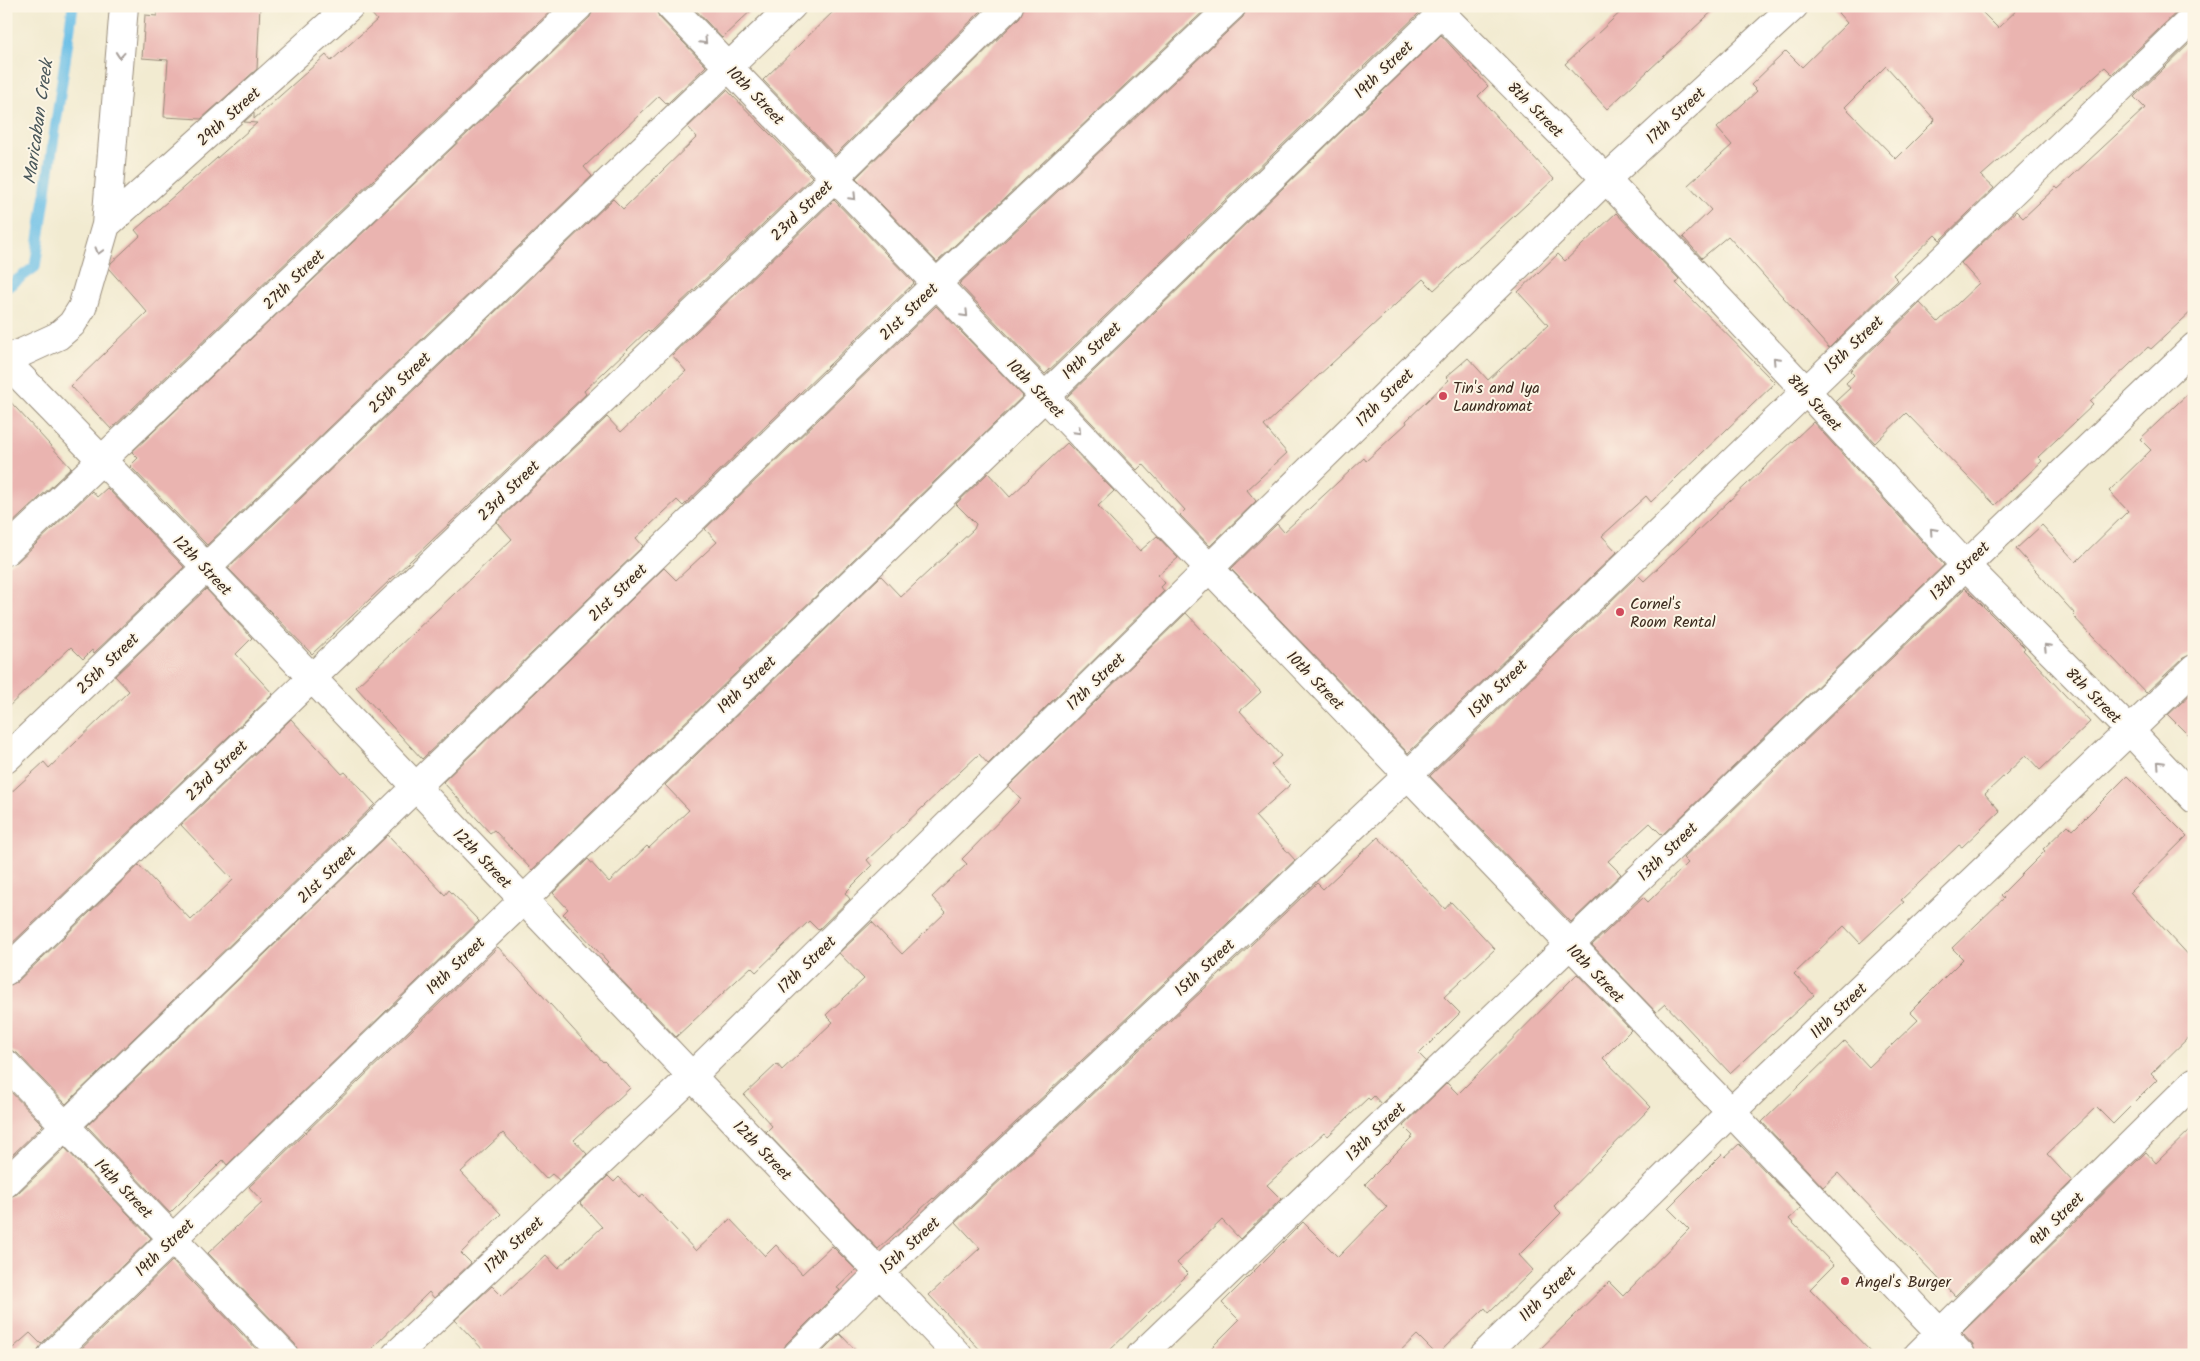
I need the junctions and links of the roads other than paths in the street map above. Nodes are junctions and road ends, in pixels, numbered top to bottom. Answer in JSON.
{"nodes":[{"id":1,"x":124,"y":6,"type":"edge"},
{"id":2,"x":350,"y":6,"type":"edge"},
{"id":3,"x":579,"y":6,"type":"edge"},
{"id":4,"x":670,"y":6,"type":"edge"},
{"id":5,"x":792,"y":6,"type":"edge"},
{"id":6,"x":1009,"y":6,"type":"edge"},
{"id":7,"x":1232,"y":6,"type":"edge"},
{"id":8,"x":1794,"y":6,"type":"edge"},
{"id":9,"x":1438,"y":10,"type":"edge"},
{"id":10,"x":2194,"y":17,"type":"edge"},
{"id":11,"x":728,"y":66,"type":"junction"},
{"id":12,"x":834,"y":178,"type":"junction"},
{"id":13,"x":1606,"y":179,"type":"junction"},
{"id":14,"x":106,"y":225,"type":"junction"},
{"id":15,"x":936,"y":284,"type":"junction"},
{"id":16,"x":2194,"y":347,"type":"edge"},
{"id":17,"x":6,"y":361,"type":"edge"},
{"id":18,"x":1805,"y":390,"type":"junction"},
{"id":19,"x":1043,"y":396,"type":"junction"},
{"id":20,"x":102,"y":460,"type":"junction"},
{"id":21,"x":6,"y":551,"type":"edge"},
{"id":22,"x":1965,"y":565,"type":"junction"},
{"id":23,"x":206,"y":567,"type":"junction"},
{"id":24,"x":1210,"y":570,"type":"junction"},
{"id":25,"x":2194,"y":669,"type":"edge"},
{"id":26,"x":312,"y":678,"type":"junction"},
{"id":27,"x":2130,"y":731,"type":"junction"},
{"id":28,"x":6,"y":759,"type":"edge"},
{"id":29,"x":1407,"y":776,"type":"junction"},
{"id":30,"x":416,"y":787,"type":"junction"},
{"id":31,"x":2194,"y":799,"type":"edge"},
{"id":32,"x":523,"y":899,"type":"junction"},
{"id":33,"x":1569,"y":945,"type":"junction"},
{"id":34,"x":6,"y":971,"type":"edge"},
{"id":35,"x":6,"y":1064,"type":"edge"},
{"id":36,"x":692,"y":1076,"type":"junction"},
{"id":37,"x":2194,"y":1082,"type":"edge"},
{"id":38,"x":1732,"y":1112,"type":"junction"},
{"id":39,"x":65,"y":1126,"type":"junction"},
{"id":40,"x":6,"y":1183,"type":"edge"},
{"id":41,"x":173,"y":1238,"type":"junction"},
{"id":42,"x":880,"y":1272,"type":"junction"},
{"id":43,"x":1940,"y":1333,"type":"junction"},
{"id":44,"x":52,"y":1355,"type":"edge"},
{"id":45,"x":284,"y":1355,"type":"edge"},
{"id":46,"x":396,"y":1355,"type":"edge"},
{"id":47,"x":797,"y":1355,"type":"edge"},
{"id":48,"x":958,"y":1355,"type":"edge"},
{"id":49,"x":1141,"y":1355,"type":"edge"},
{"id":50,"x":1484,"y":1355,"type":"edge"},
{"id":51,"x":1918,"y":1355,"type":"edge"},
{"id":52,"x":1960,"y":1355,"type":"edge"}],
"edges":[{"from":1,"to":14,"type":"street","one_way":true},
{"from":2,"to":14,"type":"street","name":"29th Street"},
{"from":3,"to":20,"type":"street","name":"27th Street"},
{"from":4,"to":11,"type":"street","name":"10th Street","one_way":true},
{"from":5,"to":11,"type":"street","name":"25th Street"},
{"from":6,"to":12,"type":"street","name":"23rd Street"},
{"from":7,"to":15,"type":"street","name":"21st Street"},
{"from":8,"to":13,"type":"street","name":"17th Street"},
{"from":9,"to":13,"type":"street","name":"8th Street"},
{"from":9,"to":19,"type":"street","name":"19th Street"},
{"from":10,"to":18,"type":"street","name":"15th Street"},
{"from":11,"to":12,"type":"street","name":"10th Street"},
{"from":11,"to":23,"type":"street","name":"25th Street"},
{"from":12,"to":15,"type":"street","name":"10th Street","one_way":true},
{"from":12,"to":26,"type":"street","name":"23rd Street"},
{"from":18,"to":13,"type":"street","name":"8th Street","one_way":true},
{"from":13,"to":24,"type":"street","name":"17th Street"},
{"from":14,"to":17,"type":"street","one_way":true},
{"from":15,"to":19,"type":"street","name":"10th Street","one_way":true},
{"from":15,"to":30,"type":"street","name":"21st Street"},
{"from":16,"to":22,"type":"street","name":"13th Street"},
{"from":17,"to":20,"type":"street","name":"12th Street"},
{"from":22,"to":18,"type":"street","name":"8th Street","one_way":true},
{"from":18,"to":29,"type":"street","name":"15th Street"},
{"from":19,"to":24,"type":"street","name":"10th Street","one_way":true},
{"from":19,"to":32,"type":"street","name":"19th Street"},
{"from":20,"to":21,"type":"street","name":"27th Street"},
{"from":20,"to":23,"type":"street","name":"12th Street"},
{"from":27,"to":22,"type":"street","name":"8th Street","one_way":true},
{"from":22,"to":33,"type":"street","name":"13th Street"},
{"from":23,"to":26,"type":"street","name":"12th Street"},
{"from":23,"to":28,"type":"street","name":"25th Street"},
{"from":24,"to":29,"type":"street","name":"10th Street"},
{"from":24,"to":36,"type":"street","name":"17th Street"},
{"from":25,"to":27,"type":"street","name":"11th Street"},
{"from":26,"to":30,"type":"street","name":"12th Street"},
{"from":26,"to":34,"type":"street","name":"23rd Street"},
{"from":31,"to":27,"type":"street","name":"8th Street","one_way":true},
{"from":27,"to":38,"type":"street","name":"11th Street"},
{"from":29,"to":33,"type":"street","name":"10th Street"},
{"from":29,"to":42,"type":"street","name":"15th Street"},
{"from":30,"to":32,"type":"street","name":"12th Street"},
{"from":30,"to":39,"type":"street","name":"21st Street"},
{"from":32,"to":36,"type":"street","name":"12th Street"},
{"from":32,"to":41,"type":"street","name":"19th Street"},
{"from":33,"to":38,"type":"street","name":"10th Street"},
{"from":33,"to":49,"type":"street","name":"13th Street"},
{"from":35,"to":39,"type":"street","name":"14th Street"},
{"from":36,"to":42,"type":"street","name":"12th Street"},
{"from":36,"to":46,"type":"street","name":"17th Street"},
{"from":37,"to":43,"type":"street","name":"9th Street"},
{"from":38,"to":43,"type":"street","name":"10th Street"},
{"from":38,"to":50,"type":"street","name":"11th Street"},
{"from":39,"to":40,"type":"street","name":"21st Street"},
{"from":39,"to":41,"type":"street","name":"14th Street"},
{"from":41,"to":44,"type":"street","name":"19th Street"},
{"from":41,"to":45,"type":"street","name":"14th Street"},
{"from":42,"to":47,"type":"street","name":"15th Street"},
{"from":42,"to":48,"type":"street","name":"12th Street"},
{"from":43,"to":51,"type":"street","name":"9th Street"},
{"from":43,"to":52,"type":"street","name":"10th Street"}]}
